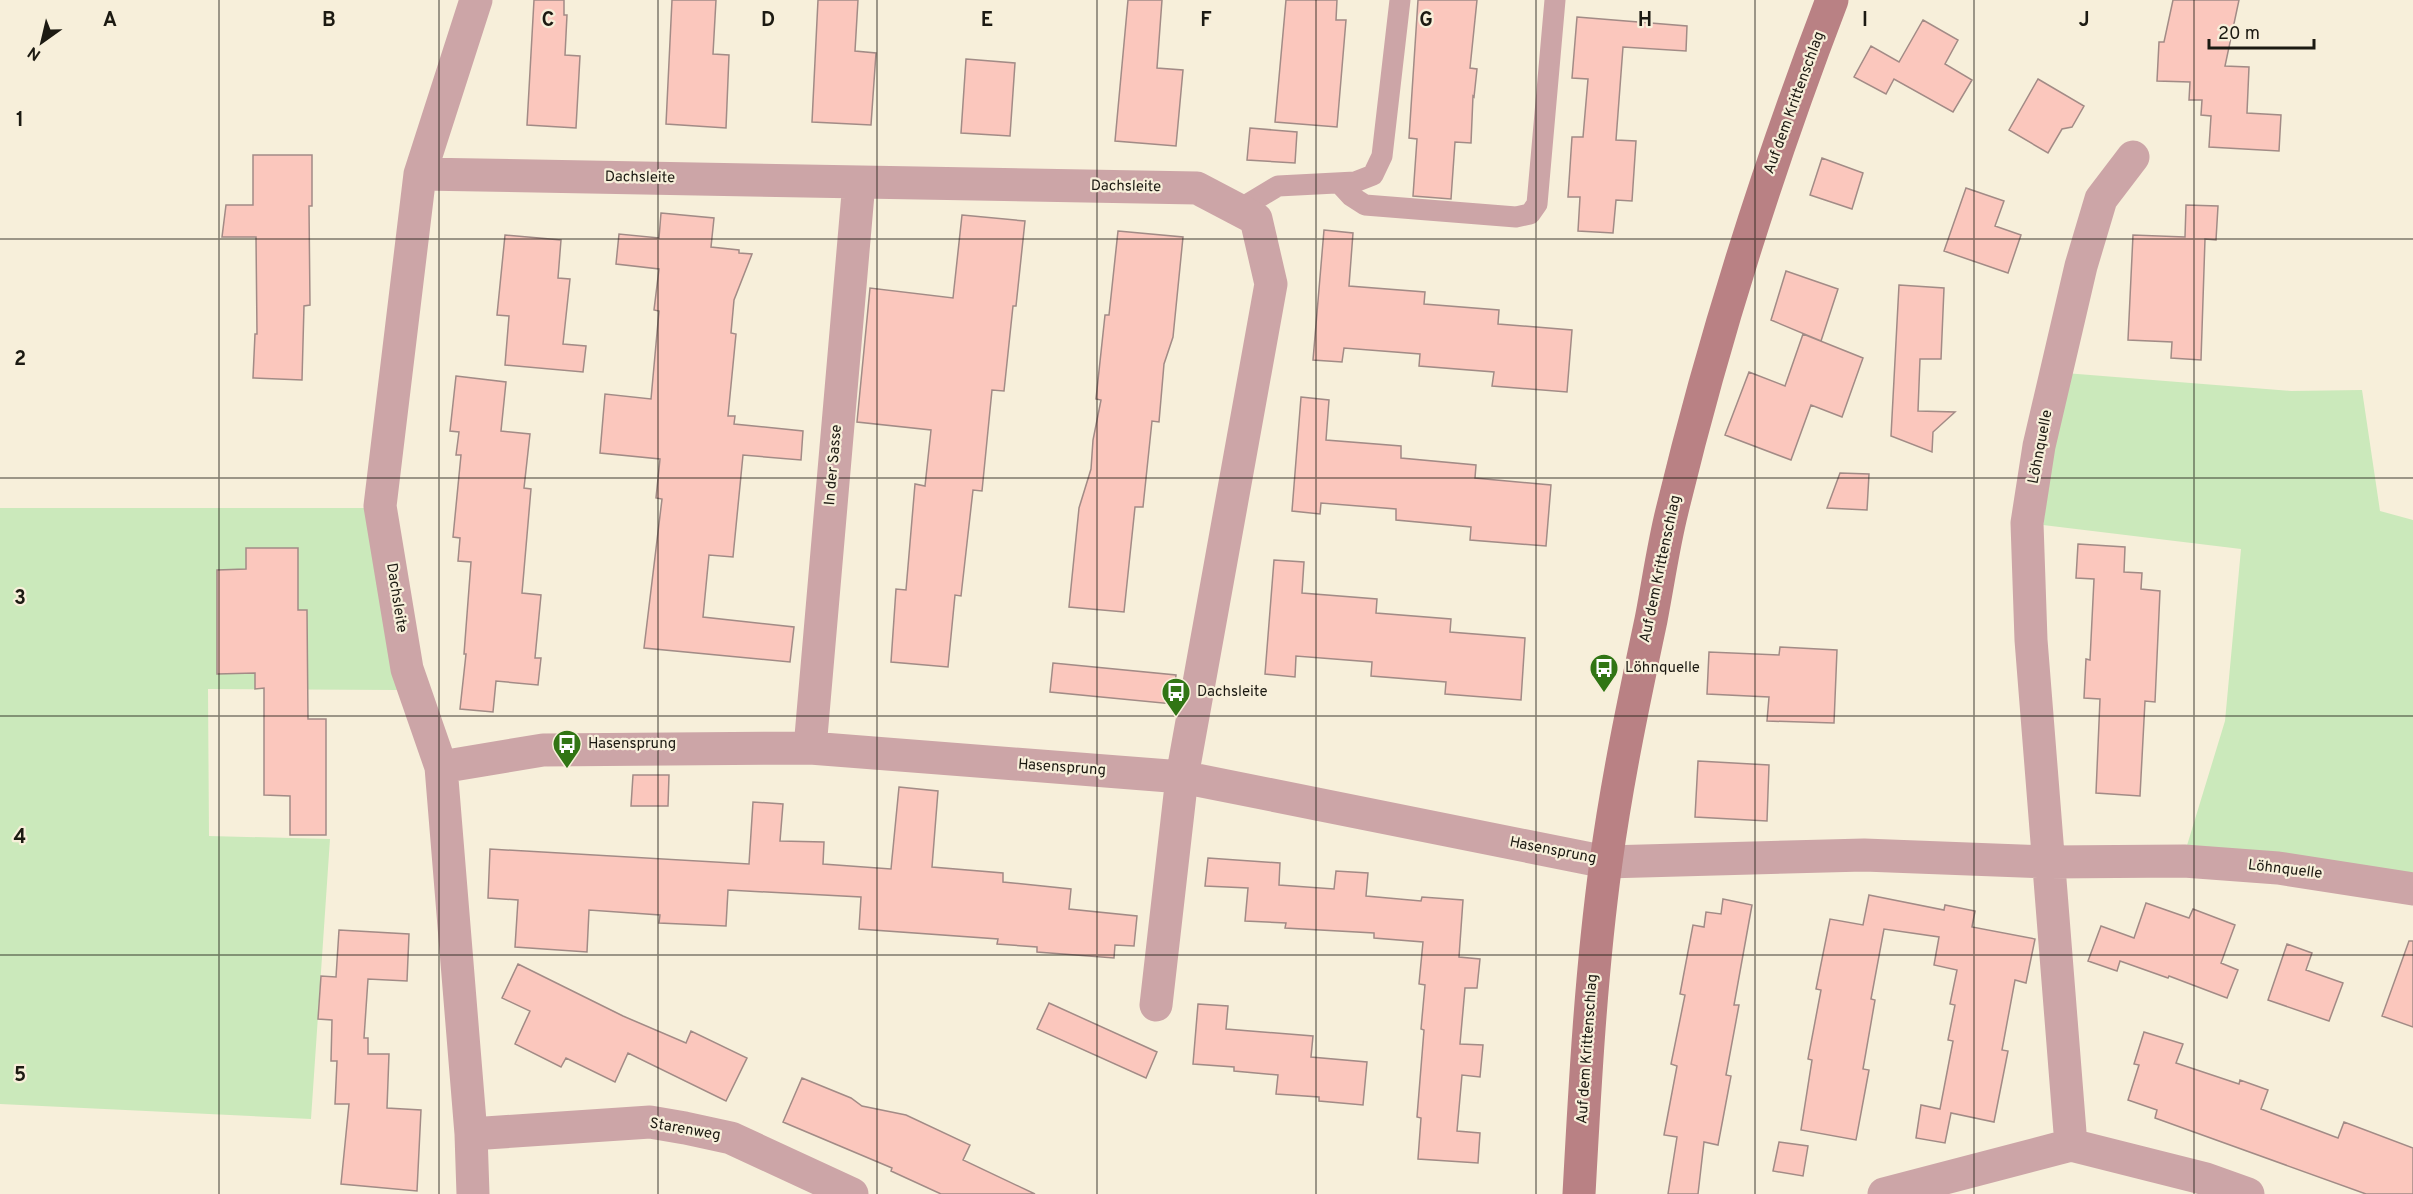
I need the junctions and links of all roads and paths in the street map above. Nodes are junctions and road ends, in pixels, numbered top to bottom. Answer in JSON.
{"nodes":[{"id":1,"x":476,"y":0,"type":"edge"},
{"id":2,"x":1400,"y":0,"type":"edge"},
{"id":3,"x":1555,"y":0,"type":"edge"},
{"id":4,"x":1832,"y":0,"type":"edge"},
{"id":5,"x":2133,"y":157,"type":"dead end"},
{"id":6,"x":420,"y":174,"type":"junction"},
{"id":7,"x":859,"y":182,"type":"junction"},
{"id":8,"x":1339,"y":183,"type":"junction"},
{"id":9,"x":1238,"y":210,"type":"junction"},
{"id":10,"x":810,"y":748,"type":"junction"},
{"id":11,"x":441,"y":767,"type":"junction"},
{"id":12,"x":1182,"y":777,"type":"junction"},
{"id":13,"x":1606,"y":862,"type":"junction"},
{"id":14,"x":2049,"y":862,"type":"junction"},
{"id":15,"x":2413,"y":889,"type":"edge"},
{"id":16,"x":1156,"y":1005,"type":"dead end"},
{"id":17,"x":471,"y":1134,"type":"junction"},
{"id":18,"x":2072,"y":1145,"type":"junction"},
{"id":19,"x":472,"y":1194,"type":"edge"},
{"id":20,"x":852,"y":1194,"type":"edge"},
{"id":21,"x":1579,"y":1194,"type":"edge"},
{"id":22,"x":1884,"y":1194,"type":"edge"},
{"id":23,"x":2248,"y":1194,"type":"edge"}],
"edges":[{"from":1,"to":6,"type":"street","name":"Dachsleite"},
{"from":2,"to":8,"type":"lane"},
{"from":3,"to":8,"type":"lane"},
{"from":4,"to":13,"type":"street","name":"Auf dem Krittenschlag"},
{"from":5,"to":14,"type":"street","name":"Löhnquelle"},
{"from":6,"to":7,"type":"street","name":"Dachsleite"},
{"from":6,"to":11,"type":"street","name":"Dachsleite"},
{"from":7,"to":9,"type":"street","name":"Dachsleite"},
{"from":7,"to":10,"type":"street","name":"In der Sasse"},
{"from":8,"to":9,"type":"lane"},
{"from":9,"to":12,"type":"street","name":"Dachsleite"},
{"from":10,"to":11,"type":"street","name":"Hasensprung"},
{"from":10,"to":12,"type":"street","name":"Hasensprung"},
{"from":11,"to":17,"type":"street"},
{"from":12,"to":13,"type":"street","name":"Hasensprung"},
{"from":12,"to":16,"type":"street"},
{"from":13,"to":14,"type":"street","name":"Löhnquelle"},
{"from":13,"to":21,"type":"street","name":"Auf dem Krittenschlag"},
{"from":14,"to":15,"type":"street","name":"Löhnquelle"},
{"from":14,"to":18,"type":"street","name":"Löhnquelle"},
{"from":17,"to":19,"type":"street"},
{"from":17,"to":20,"type":"street","name":"Starenweg"},
{"from":18,"to":22,"type":"street"},
{"from":18,"to":23,"type":"street"}]}
